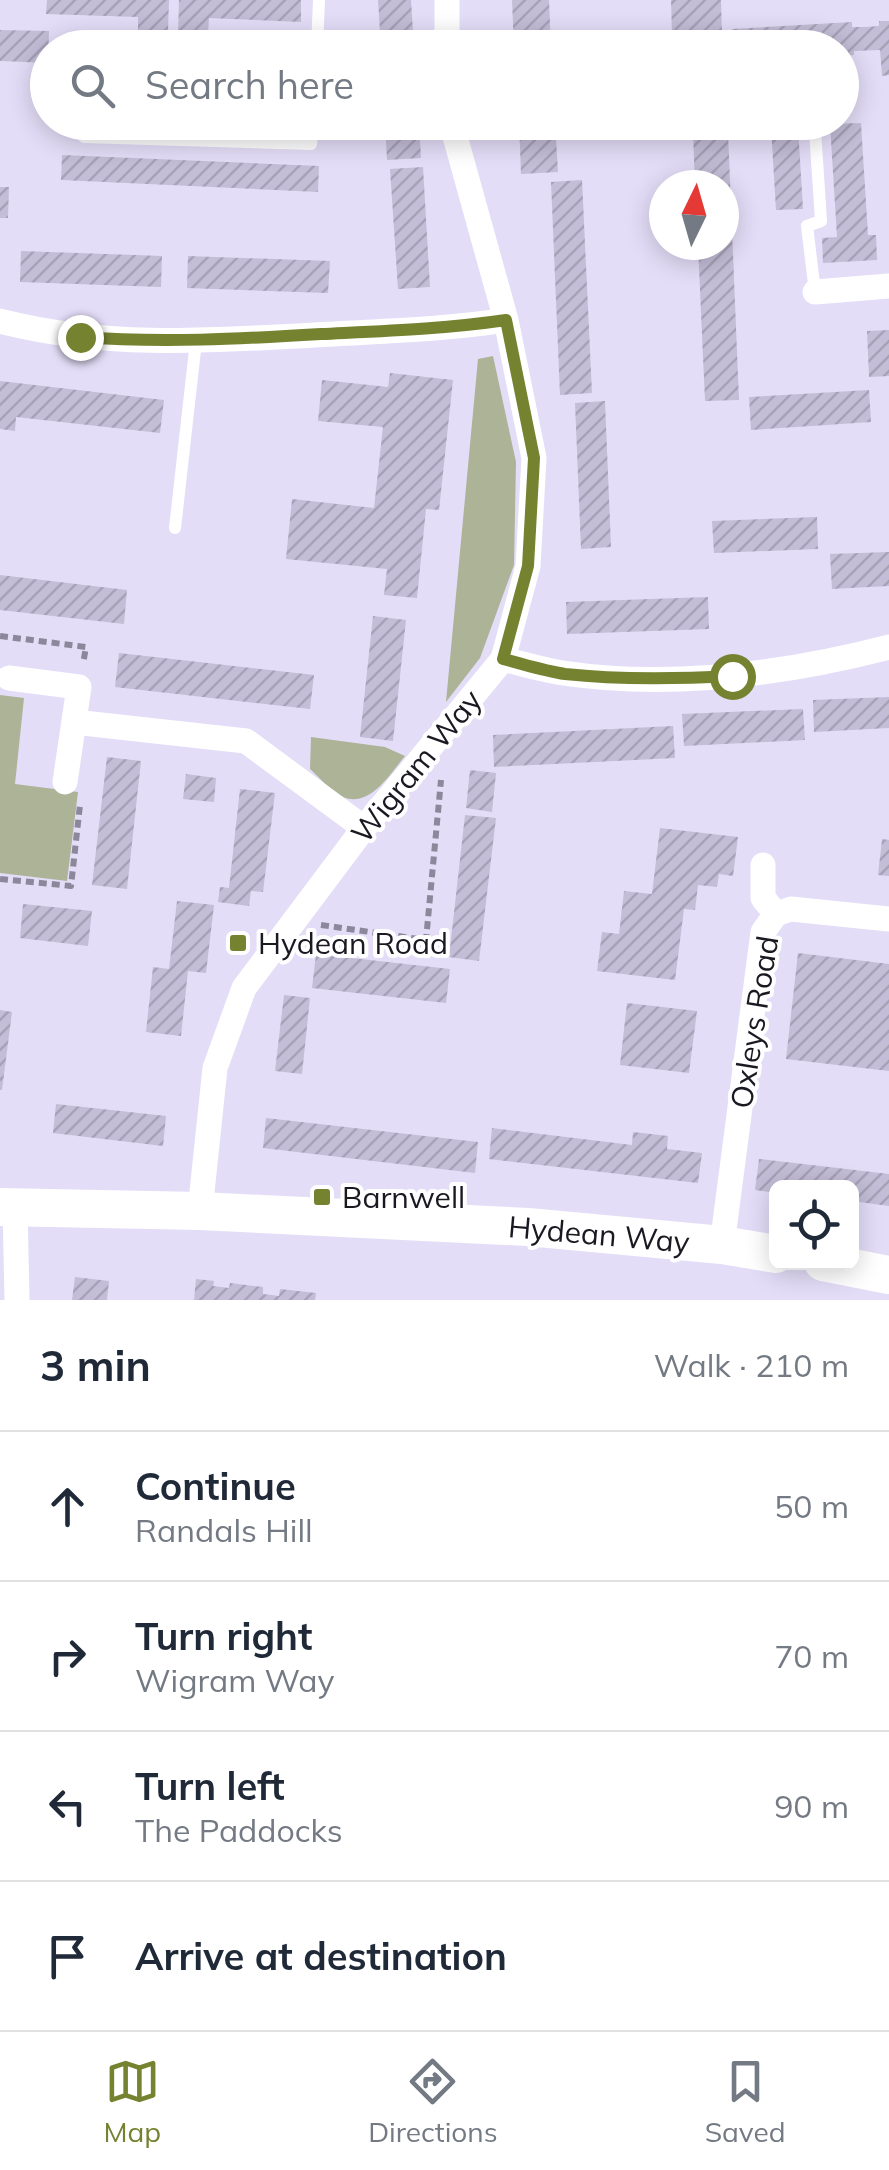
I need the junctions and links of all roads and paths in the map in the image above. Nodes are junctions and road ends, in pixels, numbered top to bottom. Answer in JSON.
{"nodes":[{"id":1,"x":320,"y":0,"type":"edge"},
{"id":2,"x":447,"y":0,"type":"edge"},
{"id":3,"x":318,"y":30,"type":"edge"},
{"id":4,"x":447,"y":30,"type":"edge"},
{"id":5,"x":181,"y":140,"type":"edge"},
{"id":6,"x":311,"y":140,"type":"edge"},
{"id":7,"x":456,"y":140,"type":"edge"},
{"id":8,"x":815,"y":140,"type":"edge"},
{"id":9,"x":889,"y":286,"type":"edge"},
{"id":10,"x":815,"y":292,"type":"joint"},
{"id":11,"x":506,"y":320,"type":"junction"},
{"id":12,"x":0,"y":321,"type":"edge"},
{"id":13,"x":196,"y":341,"type":"junction"},
{"id":14,"x":175,"y":528,"type":"dead end"},
{"id":15,"x":0,"y":636,"type":"edge"},
{"id":16,"x":889,"y":647,"type":"edge"},
{"id":17,"x":503,"y":659,"type":"junction"},
{"id":18,"x":9,"y":678,"type":"dead end"},
{"id":19,"x":80,"y":687,"type":"junction"},
{"id":20,"x":74,"y":722,"type":"junction"},
{"id":21,"x":446,"y":728,"type":"junction"},
{"id":22,"x":65,"y":782,"type":"joint"},
{"id":23,"x":364,"y":828,"type":"junction"},
{"id":24,"x":763,"y":865,"type":"dead end"},
{"id":25,"x":0,"y":879,"type":"edge"},
{"id":26,"x":776,"y":914,"type":"junction"},
{"id":27,"x":889,"y":920,"type":"edge"},
{"id":28,"x":294,"y":922,"type":"junction"},
{"id":29,"x":8,"y":1207,"type":"edge"},
{"id":30,"x":200,"y":1211,"type":"junction"},
{"id":31,"x":722,"y":1245,"type":"junction"},
{"id":32,"x":769,"y":1253,"type":"edge"},
{"id":33,"x":859,"y":1270,"type":"edge"},
{"id":34,"x":889,"y":1276,"type":"edge"},
{"id":35,"x":17,"y":1300,"type":"edge"}],
"edges":[{"from":1,"to":3,"type":"lane"},
{"from":2,"to":4,"type":"street"},
{"from":5,"to":6,"type":"lane"},
{"from":7,"to":11,"type":"street","name":"Wigram Way"},
{"from":8,"to":10,"type":"lane"},
{"from":9,"to":10,"type":"street"},
{"from":11,"to":13,"type":"street"},
{"from":11,"to":17,"type":"street","name":"Wigram Way"},
{"from":12,"to":13,"type":"street"},
{"from":13,"to":14,"type":"lane"},
{"from":15,"to":19,"type":"path"},
{"from":16,"to":17,"type":"street"},
{"from":17,"to":21,"type":"street","name":"Wigram Way"},
{"from":18,"to":19,"type":"street"},
{"from":19,"to":20,"type":"street"},
{"from":20,"to":22,"type":"street"},
{"from":20,"to":23,"type":"street"},
{"from":21,"to":23,"type":"street","name":"Wigram Way"},
{"from":21,"to":28,"type":"path"},
{"from":22,"to":25,"type":"path"},
{"from":23,"to":28,"type":"street","name":"Wigram Way"},
{"from":24,"to":26,"type":"street"},
{"from":26,"to":27,"type":"street","name":"Oxleys Road"},
{"from":26,"to":31,"type":"street","name":"Oxleys Road"},
{"from":28,"to":30,"type":"street","name":"Wigram Way"},
{"from":29,"to":30,"type":"street","name":"Hydean Way"},
{"from":29,"to":35,"type":"street"},
{"from":30,"to":31,"type":"street","name":"Hydean Way"},
{"from":31,"to":32,"type":"street","name":"Hydean Way"},
{"from":33,"to":34,"type":"street"}]}
